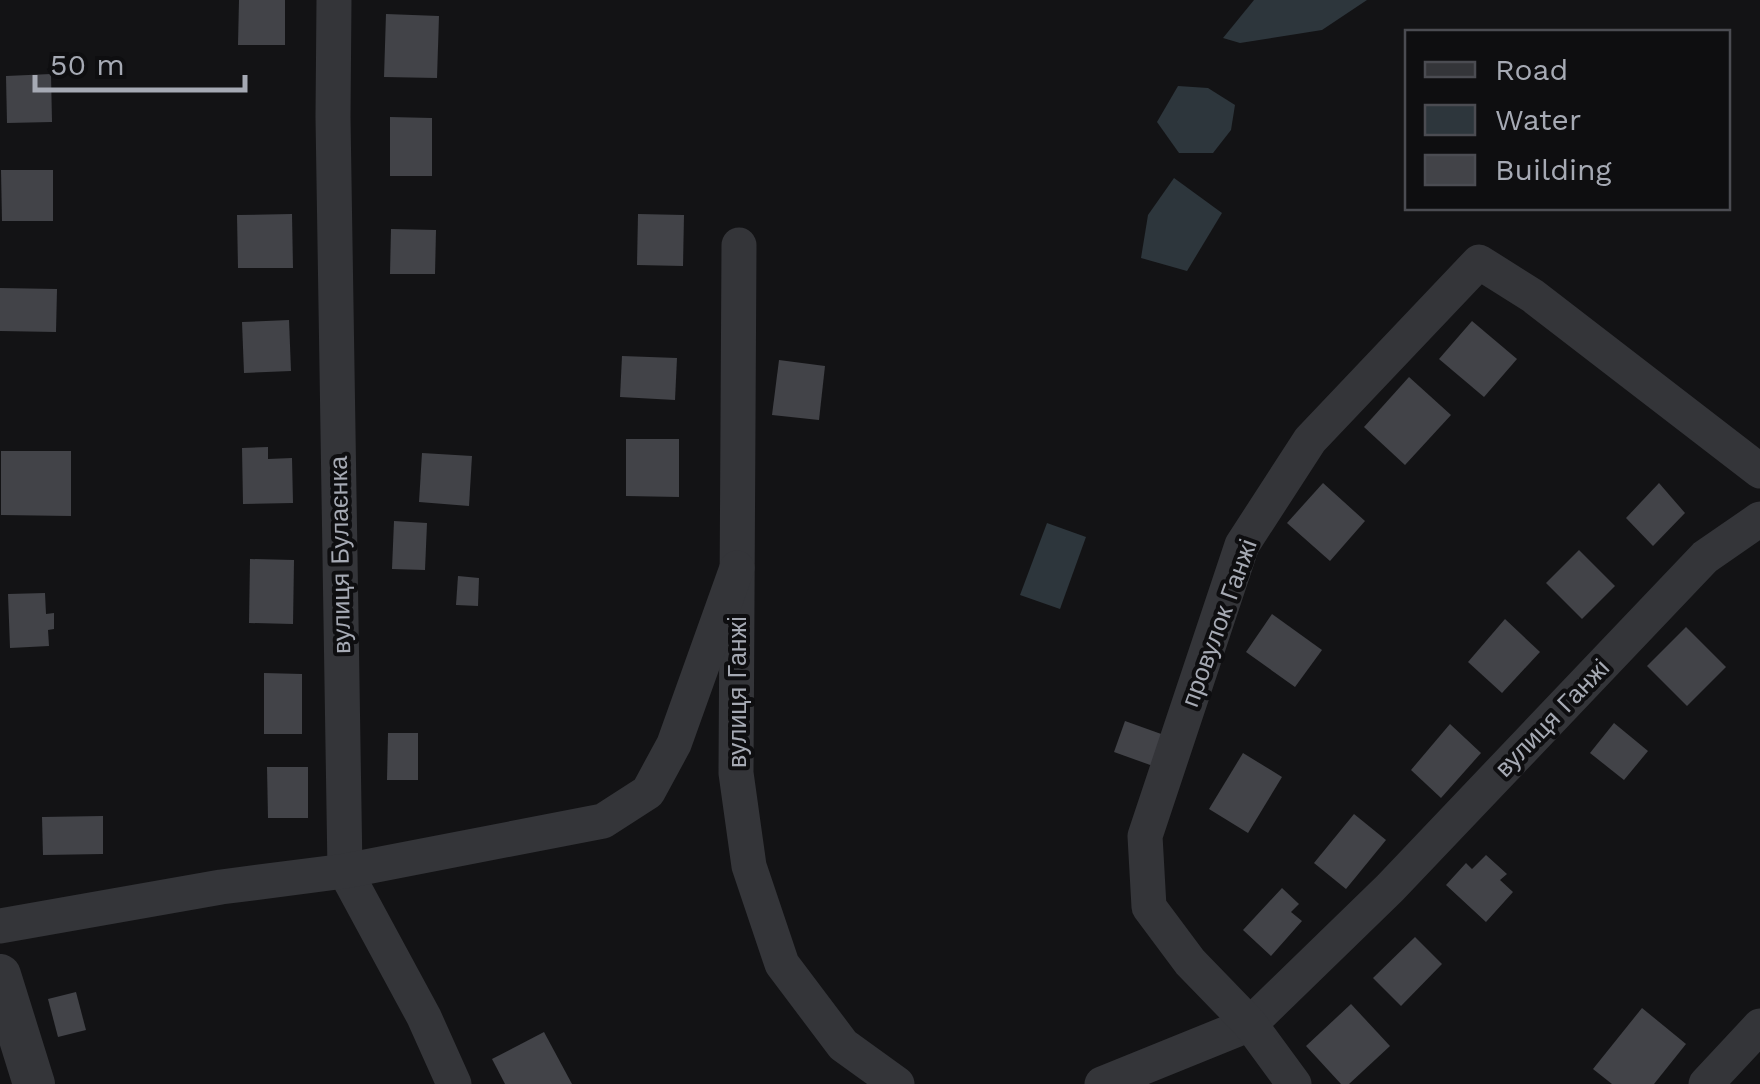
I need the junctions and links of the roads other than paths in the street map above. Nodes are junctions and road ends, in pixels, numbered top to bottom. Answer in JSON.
{"nodes":[{"id":1,"x":334,"y":0,"type":"edge"},
{"id":2,"x":739,"y":245,"type":"dead end"},
{"id":3,"x":1760,"y":471,"type":"edge"},
{"id":4,"x":1760,"y":519,"type":"edge"},
{"id":5,"x":737,"y":568,"type":"junction"},
{"id":6,"x":345,"y":870,"type":"junction"},
{"id":7,"x":0,"y":926,"type":"edge"},
{"id":8,"x":0,"y":976,"type":"edge"},
{"id":9,"x":1250,"y":1024,"type":"junction"},
{"id":10,"x":1760,"y":1026,"type":"edge"},
{"id":11,"x":34,"y":1084,"type":"edge"},
{"id":12,"x":454,"y":1084,"type":"edge"},
{"id":13,"x":897,"y":1084,"type":"edge"},
{"id":14,"x":1102,"y":1084,"type":"edge"},
{"id":15,"x":1294,"y":1084,"type":"edge"},
{"id":16,"x":1706,"y":1084,"type":"edge"}],
"edges":[{"from":1,"to":6,"type":"street","name":"вулиця Булаєнка"},
{"from":2,"to":5,"type":"street","name":"вулиця Ганжі"},
{"from":3,"to":9,"type":"street","name":"провулок Ганжі"},
{"from":4,"to":9,"type":"street","name":"вулиця Ганжі"},
{"from":5,"to":6,"type":"street"},
{"from":5,"to":13,"type":"street","name":"вулиця Ганжі"},
{"from":6,"to":7,"type":"street"},
{"from":6,"to":12,"type":"street","name":"вулиця Булаєнка"},
{"from":8,"to":11,"type":"street"},
{"from":9,"to":14,"type":"street","name":"вулиця Ганжі"},
{"from":9,"to":15,"type":"street","name":"провулок Ганжі"},
{"from":10,"to":16,"type":"street"}]}
